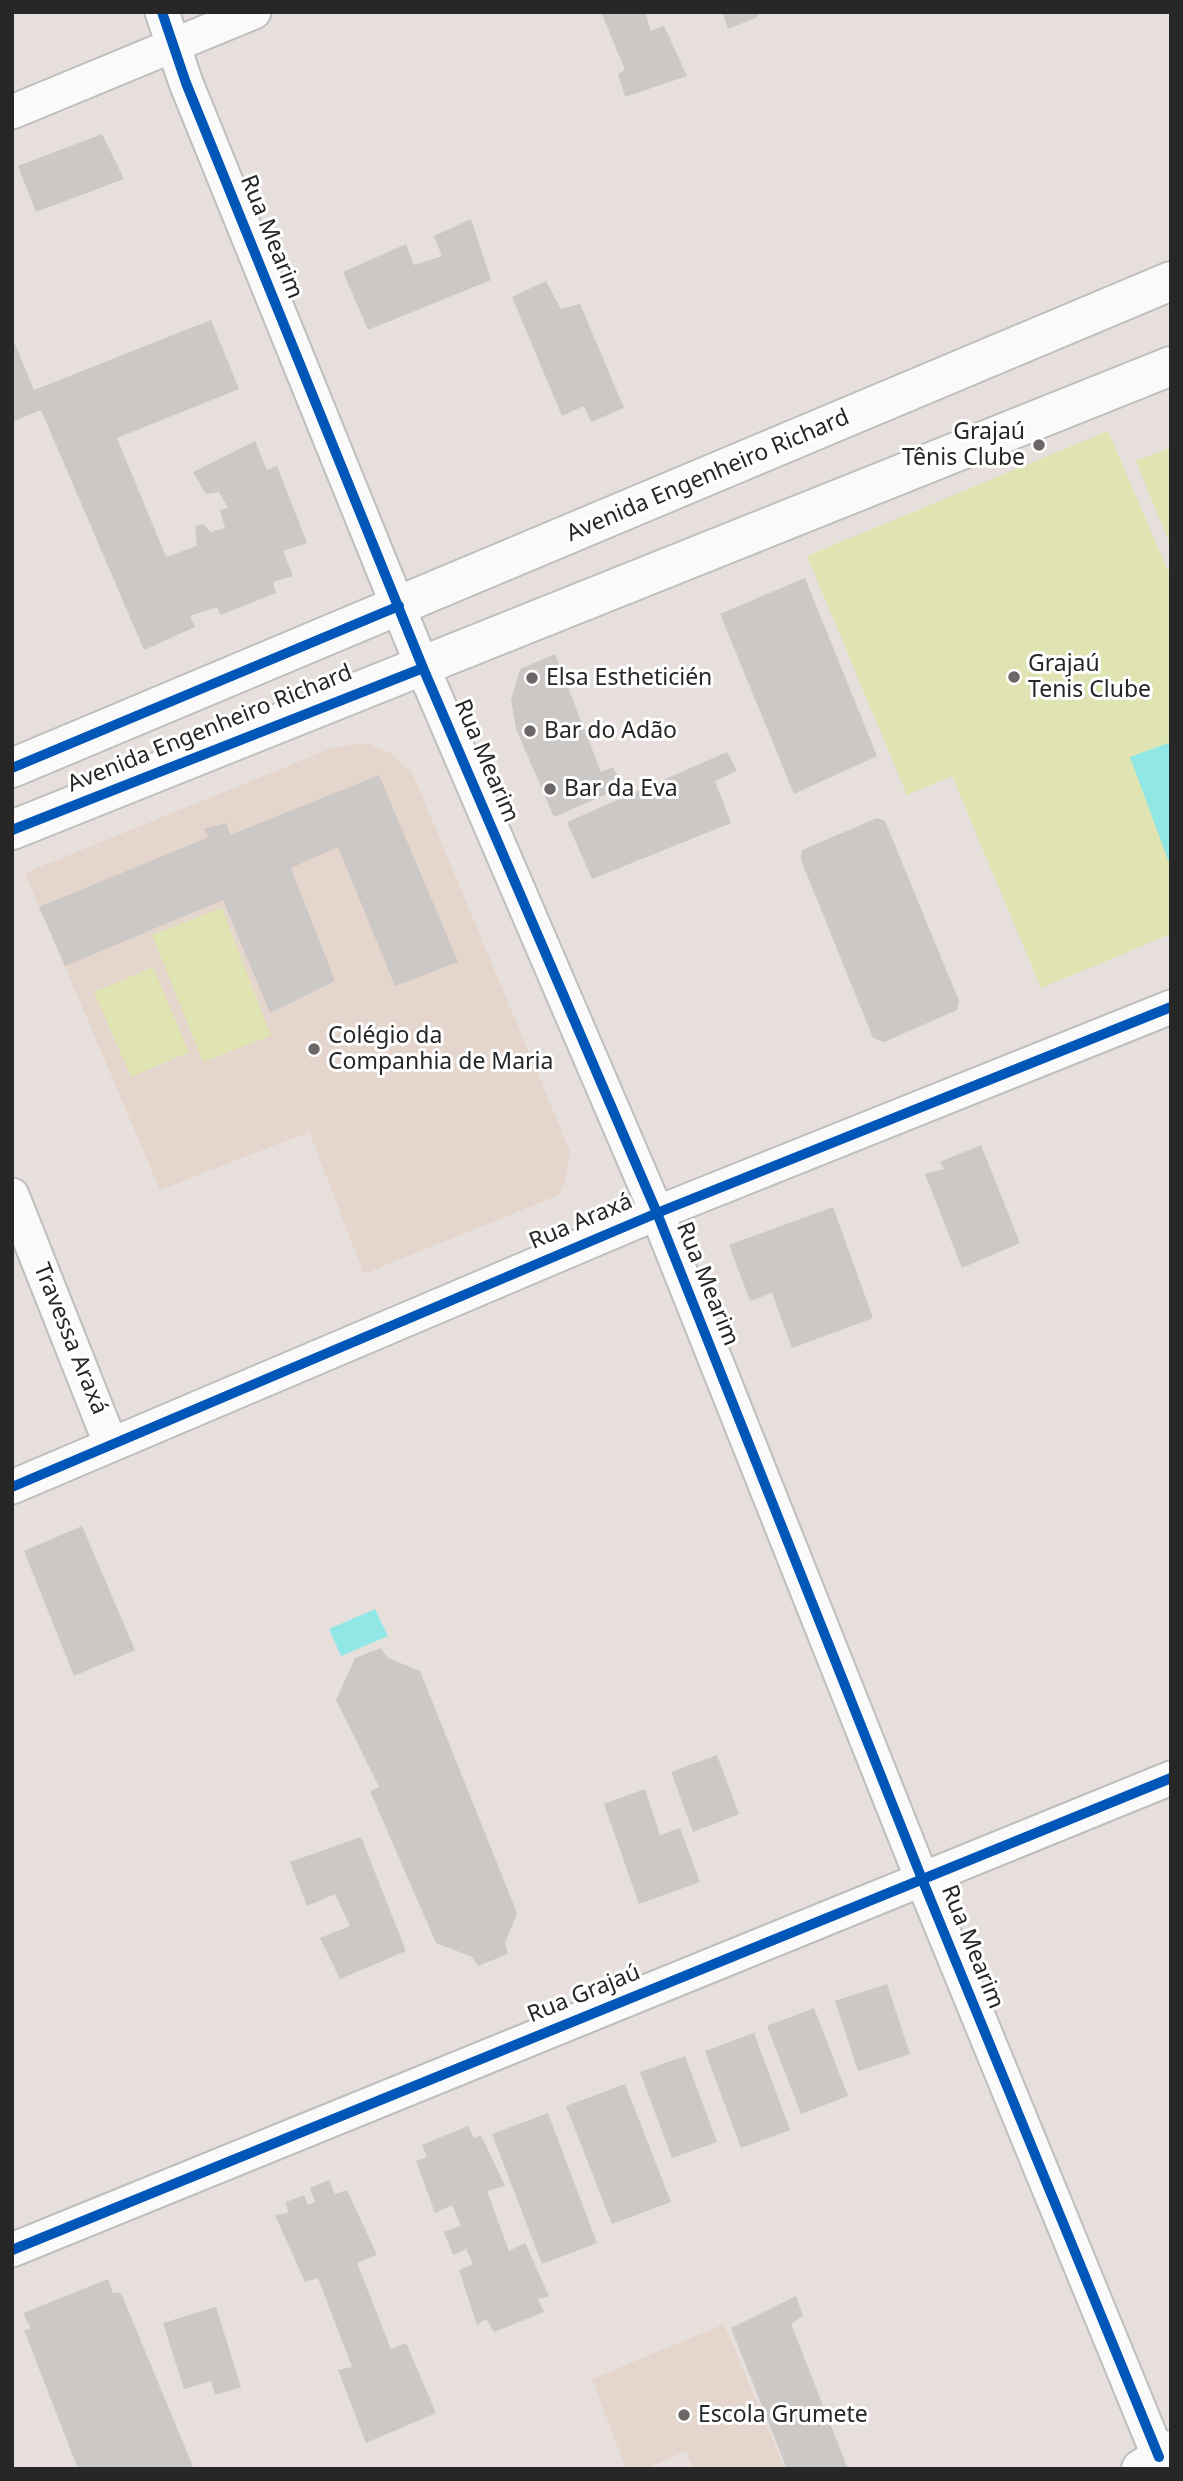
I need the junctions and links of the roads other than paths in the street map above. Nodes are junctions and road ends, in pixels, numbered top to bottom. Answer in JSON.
{"nodes":[{"id":1,"x":162,"y":12,"type":"edge"},
{"id":2,"x":254,"y":12,"type":"edge"},
{"id":3,"x":175,"y":44,"type":"junction"},
{"id":4,"x":12,"y":112,"type":"edge"},
{"id":5,"x":1171,"y":281,"type":"edge"},
{"id":6,"x":1171,"y":366,"type":"edge"},
{"id":7,"x":400,"y":606,"type":"junction"},
{"id":8,"x":423,"y":668,"type":"junction"},
{"id":9,"x":12,"y":768,"type":"edge"},
{"id":10,"x":12,"y":830,"type":"edge"},
{"id":11,"x":1171,"y":1007,"type":"edge"},
{"id":12,"x":12,"y":1195,"type":"edge"},
{"id":13,"x":657,"y":1213,"type":"junction"},
{"id":14,"x":111,"y":1445,"type":"junction"},
{"id":15,"x":12,"y":1487,"type":"edge"},
{"id":16,"x":1171,"y":1778,"type":"edge"},
{"id":17,"x":922,"y":1879,"type":"junction"},
{"id":18,"x":12,"y":2250,"type":"edge"},
{"id":19,"x":1159,"y":2461,"type":"edge"}],
"edges":[{"from":1,"to":3,"type":"street","name":"Rua Mearim"},
{"from":2,"to":3,"type":"street"},
{"from":3,"to":4,"type":"street"},
{"from":3,"to":7,"type":"street","name":"Rua Mearim"},
{"from":5,"to":7,"type":"street","name":"Avenida Engenheiro Richard"},
{"from":6,"to":8,"type":"street","name":"Avenida Engenheiro Richard"},
{"from":7,"to":8,"type":"street","name":"Rua Mearim"},
{"from":7,"to":9,"type":"street","name":"Avenida Engenheiro Richard"},
{"from":8,"to":10,"type":"street","name":"Avenida Engenheiro Richard"},
{"from":8,"to":13,"type":"street","name":"Rua Mearim"},
{"from":11,"to":13,"type":"street","name":"Rua Araxá"},
{"from":12,"to":14,"type":"street","name":"Travessa Araxá"},
{"from":13,"to":14,"type":"street","name":"Rua Araxá"},
{"from":13,"to":17,"type":"street","name":"Rua Mearim"},
{"from":14,"to":15,"type":"street","name":"Rua Araxá"},
{"from":16,"to":17,"type":"street","name":"Rua Grajaú"},
{"from":17,"to":18,"type":"street","name":"Rua Grajaú"},
{"from":17,"to":19,"type":"street","name":"Rua Mearim"}]}
